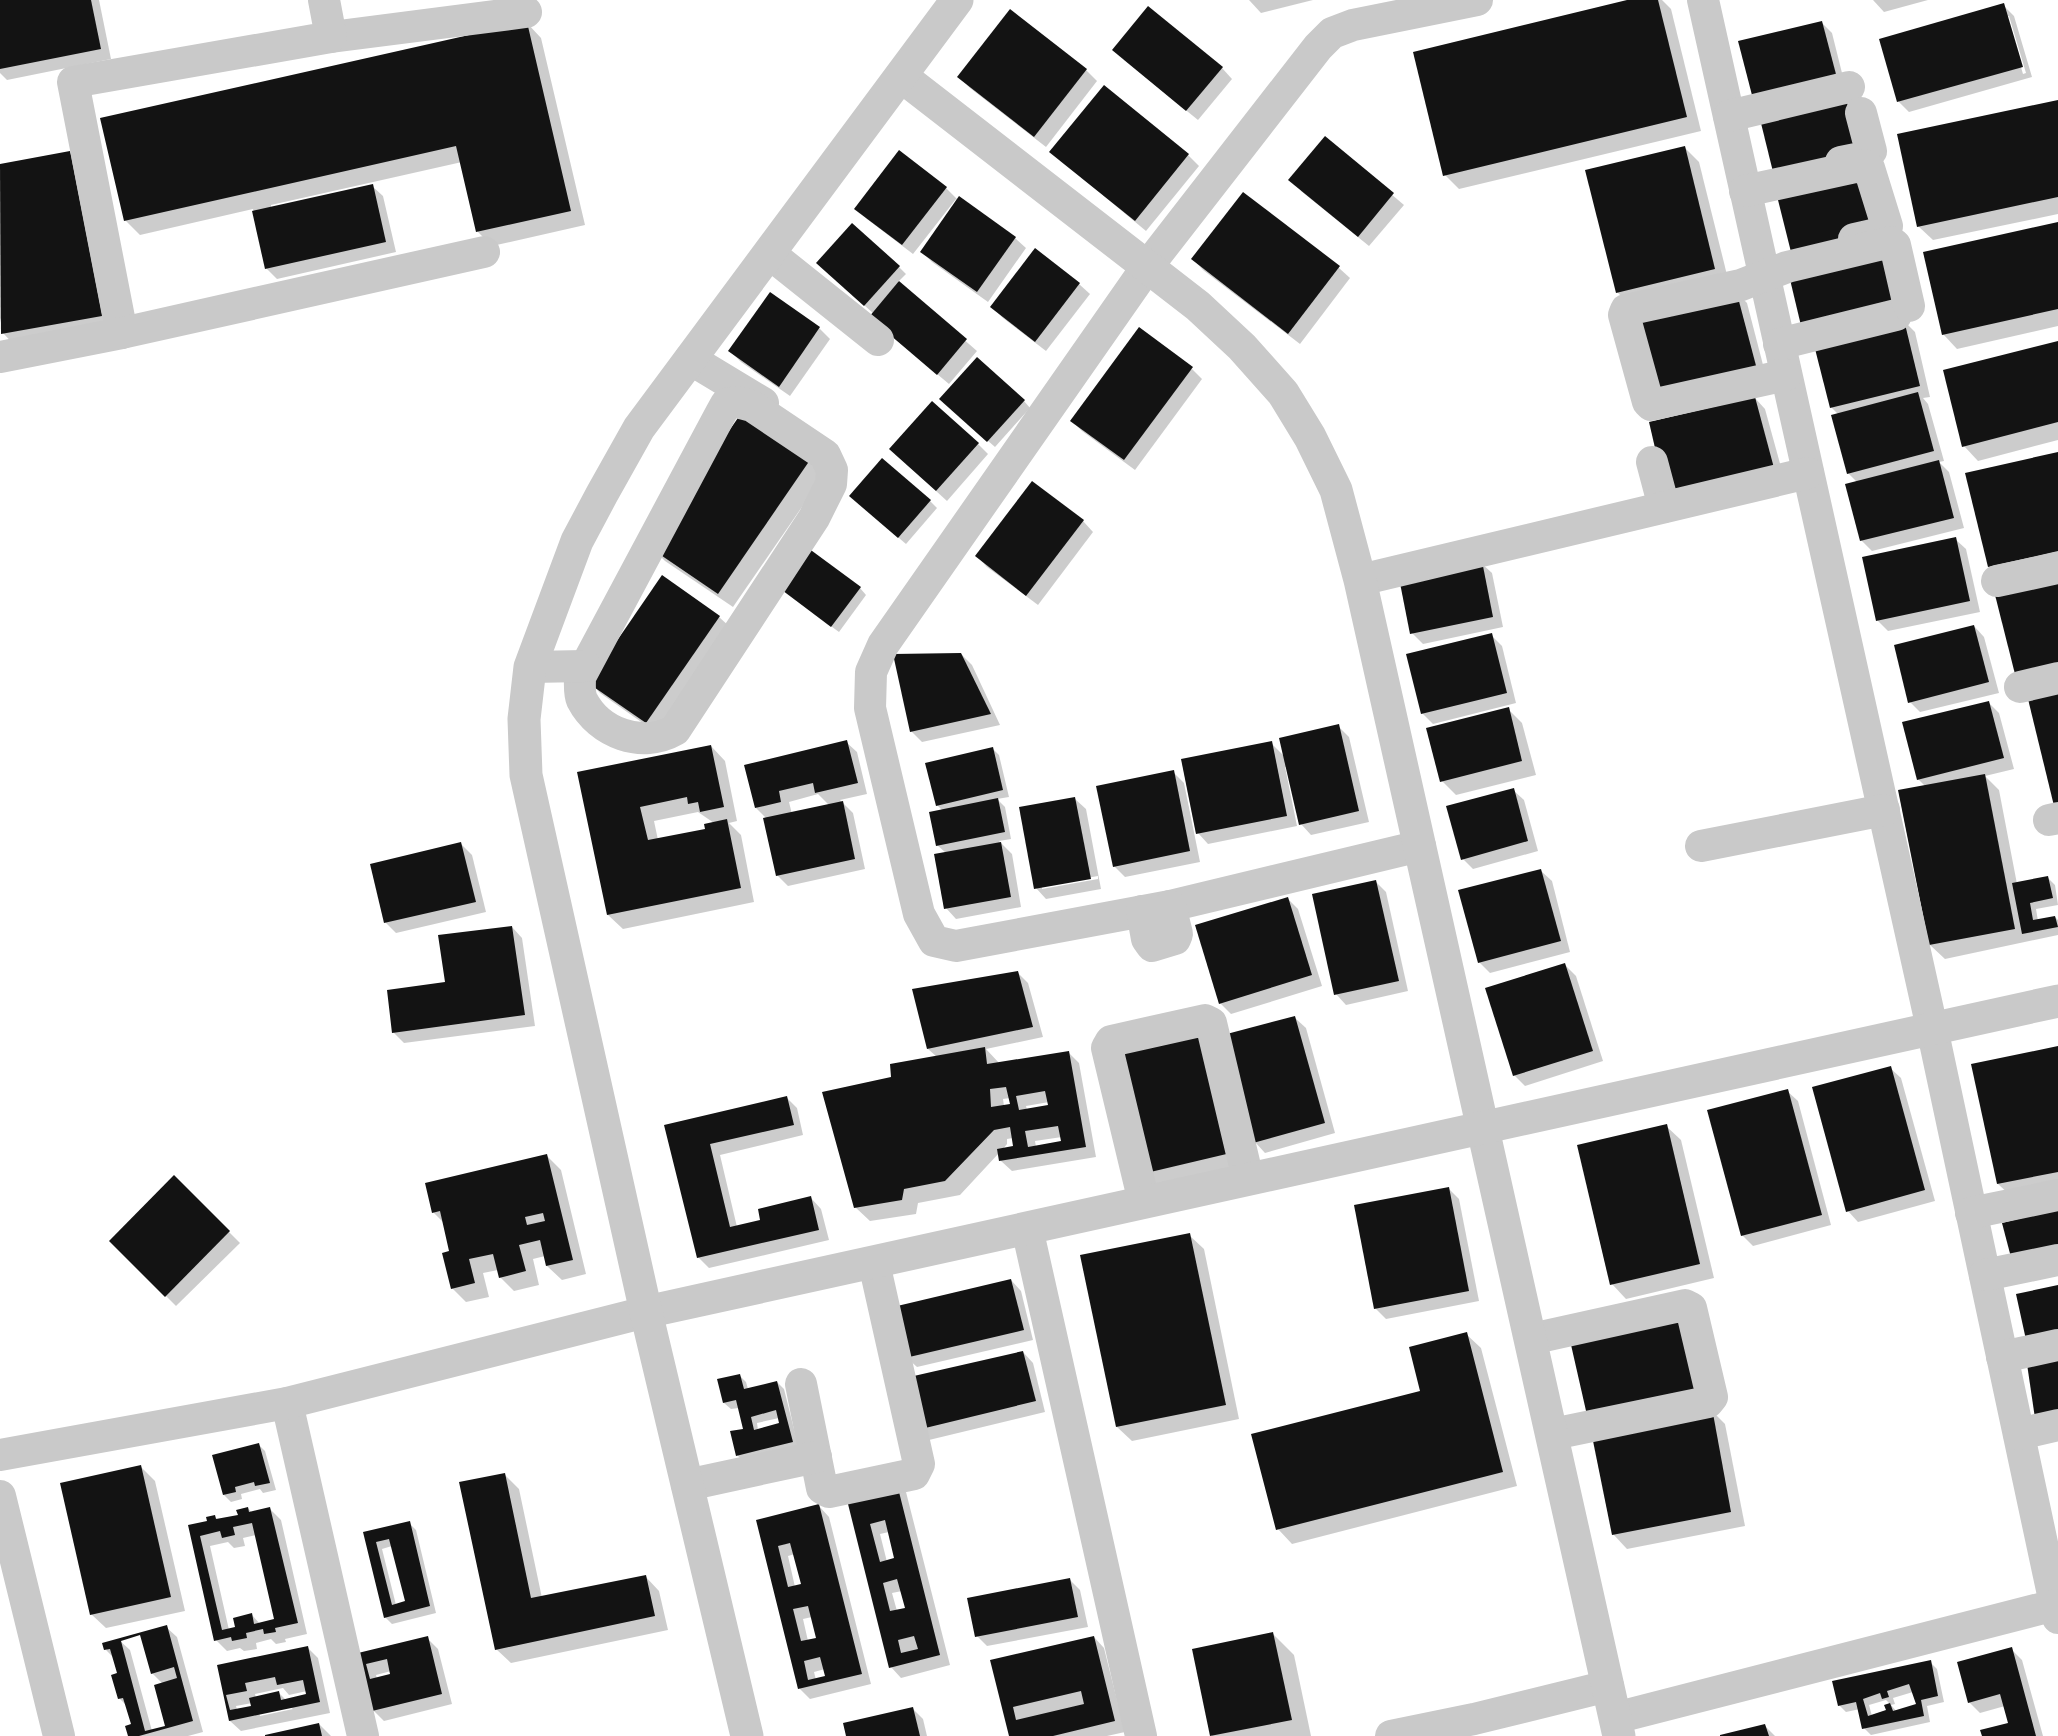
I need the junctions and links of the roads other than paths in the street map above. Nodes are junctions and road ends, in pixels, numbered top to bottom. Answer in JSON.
{"nodes":[{"id":1,"x":324,"y":0,"type":"edge"},
{"id":2,"x":957,"y":0,"type":"edge"},
{"id":3,"x":1477,"y":0,"type":"edge"},
{"id":4,"x":1703,"y":0,"type":"edge"},
{"id":5,"x":526,"y":12,"type":"dead end"},
{"id":6,"x":331,"y":37,"type":"junction"},
{"id":7,"x":901,"y":76,"type":"junction"},
{"id":8,"x":1729,"y":116,"type":"junction"},
{"id":9,"x":1745,"y":188,"type":"junction"},
{"id":10,"x":484,"y":252,"type":"dead end"},
{"id":11,"x":769,"y":253,"type":"junction"},
{"id":12,"x":1147,"y":267,"type":"junction"},
{"id":13,"x":1762,"y":269,"type":"junction"},
{"id":14,"x":122,"y":333,"type":"junction"},
{"id":15,"x":878,"y":340,"type":"dead end"},
{"id":16,"x":1779,"y":344,"type":"junction"},
{"id":17,"x":0,"y":357,"type":"edge"},
{"id":18,"x":690,"y":359,"type":"junction"},
{"id":19,"x":1787,"y":380,"type":"junction"},
{"id":20,"x":782,"y":414,"type":"dead end"},
{"id":21,"x":1646,"y":415,"type":"dead end"},
{"id":22,"x":1652,"y":462,"type":"dead end"},
{"id":23,"x":1808,"y":473,"type":"junction"},
{"id":24,"x":1664,"y":507,"type":"junction"},
{"id":25,"x":2058,"y":568,"type":"edge"},
{"id":26,"x":1360,"y":580,"type":"junction"},
{"id":27,"x":1997,"y":581,"type":"dead end"},
{"id":28,"x":530,"y":666,"type":"junction"},
{"id":29,"x":585,"y":666,"type":"junction"},
{"id":30,"x":2058,"y":678,"type":"edge"},
{"id":31,"x":2036,"y":690,"type":"edge"},
{"id":32,"x":1884,"y":810,"type":"junction"},
{"id":33,"x":1420,"y":846,"type":"junction"},
{"id":34,"x":1701,"y":846,"type":"dead end"},
{"id":35,"x":2058,"y":1001,"type":"edge"},
{"id":36,"x":1932,"y":1028,"type":"junction"},
{"id":37,"x":1483,"y":1127,"type":"junction"},
{"id":38,"x":1248,"y":1179,"type":"junction"},
{"id":39,"x":2058,"y":1195,"type":"edge"},
{"id":40,"x":1144,"y":1202,"type":"junction"},
{"id":41,"x":1971,"y":1213,"type":"junction"},
{"id":42,"x":1026,"y":1228,"type":"junction"},
{"id":43,"x":2058,"y":1260,"type":"edge"},
{"id":44,"x":874,"y":1263,"type":"junction"},
{"id":45,"x":1985,"y":1275,"type":"junction"},
{"id":46,"x":645,"y":1312,"type":"junction"},
{"id":47,"x":1531,"y":1339,"type":"junction"},
{"id":48,"x":2058,"y":1345,"type":"edge"},
{"id":49,"x":2058,"y":1354,"type":"edge"},
{"id":50,"x":2003,"y":1362,"type":"junction"},
{"id":51,"x":801,"y":1384,"type":"dead end"},
{"id":52,"x":287,"y":1403,"type":"junction"},
{"id":53,"x":2058,"y":1425,"type":"edge"},
{"id":54,"x":1552,"y":1434,"type":"junction"},
{"id":55,"x":2019,"y":1434,"type":"junction"},
{"id":56,"x":0,"y":1455,"type":"edge"},
{"id":57,"x":816,"y":1457,"type":"junction"},
{"id":58,"x":687,"y":1485,"type":"junction"},
{"id":59,"x":0,"y":1496,"type":"edge"},
{"id":60,"x":2057,"y":1612,"type":"edge"},
{"id":61,"x":1608,"y":1686,"type":"junction"},
{"id":62,"x":1617,"y":1727,"type":"edge"},
{"id":63,"x":59,"y":1736,"type":"edge"},
{"id":64,"x":363,"y":1736,"type":"edge"},
{"id":65,"x":747,"y":1736,"type":"edge"},
{"id":66,"x":1141,"y":1736,"type":"edge"},
{"id":67,"x":1391,"y":1736,"type":"edge"}],
"edges":[{"from":1,"to":6,"type":"street"},
{"from":2,"to":7,"type":"street"},
{"from":3,"to":12,"type":"street"},
{"from":4,"to":8,"type":"street"},
{"from":5,"to":6,"type":"street"},
{"from":6,"to":14,"type":"street"},
{"from":7,"to":11,"type":"street"},
{"from":7,"to":12,"type":"street"},
{"from":8,"to":9,"type":"street"},
{"from":8,"to":9,"type":"street"},
{"from":9,"to":13,"type":"street"},
{"from":9,"to":13,"type":"street"},
{"from":10,"to":14,"type":"street"},
{"from":11,"to":15,"type":"street"},
{"from":11,"to":18,"type":"street"},
{"from":12,"to":26,"type":"street"},
{"from":12,"to":33,"type":"street"},
{"from":13,"to":16,"type":"street"},
{"from":13,"to":16,"type":"street"},
{"from":13,"to":19,"type":"street"},
{"from":14,"to":17,"type":"street"},
{"from":16,"to":19,"type":"street"},
{"from":18,"to":20,"type":"street"},
{"from":18,"to":28,"type":"street"},
{"from":19,"to":21,"type":"street"},
{"from":19,"to":23,"type":"street"},
{"from":22,"to":24,"type":"street"},
{"from":23,"to":24,"type":"street"},
{"from":23,"to":32,"type":"street"},
{"from":24,"to":26,"type":"street"},
{"from":25,"to":27,"type":"street"},
{"from":26,"to":33,"type":"street"},
{"from":28,"to":29,"type":"street"},
{"from":28,"to":46,"type":"street"},
{"from":29,"to":29,"type":"street"},
{"from":30,"to":31,"type":"street"},
{"from":32,"to":34,"type":"street"},
{"from":32,"to":36,"type":"street"},
{"from":33,"to":37,"type":"street"},
{"from":35,"to":36,"type":"street"},
{"from":36,"to":37,"type":"street"},
{"from":36,"to":41,"type":"street"},
{"from":37,"to":38,"type":"street"},
{"from":37,"to":47,"type":"street"},
{"from":38,"to":40,"type":"street"},
{"from":38,"to":40,"type":"street"},
{"from":39,"to":41,"type":"street"},
{"from":40,"to":42,"type":"street"},
{"from":41,"to":45,"type":"street"},
{"from":42,"to":44,"type":"street"},
{"from":42,"to":66,"type":"street"},
{"from":43,"to":45,"type":"street"},
{"from":44,"to":46,"type":"street"},
{"from":44,"to":57,"type":"street"},
{"from":45,"to":50,"type":"street"},
{"from":46,"to":52,"type":"street"},
{"from":46,"to":58,"type":"street"},
{"from":47,"to":54,"type":"street"},
{"from":47,"to":54,"type":"street"},
{"from":48,"to":50,"type":"street"},
{"from":49,"to":50,"type":"street"},
{"from":50,"to":55,"type":"street"},
{"from":51,"to":57,"type":"street"},
{"from":52,"to":56,"type":"street"},
{"from":52,"to":64,"type":"street"},
{"from":53,"to":55,"type":"street"},
{"from":54,"to":61,"type":"street"},
{"from":55,"to":60,"type":"street"},
{"from":57,"to":58,"type":"street"},
{"from":58,"to":65,"type":"street"},
{"from":59,"to":63,"type":"street"},
{"from":60,"to":62,"type":"street"},
{"from":61,"to":62,"type":"street"},
{"from":61,"to":67,"type":"street"}]}
